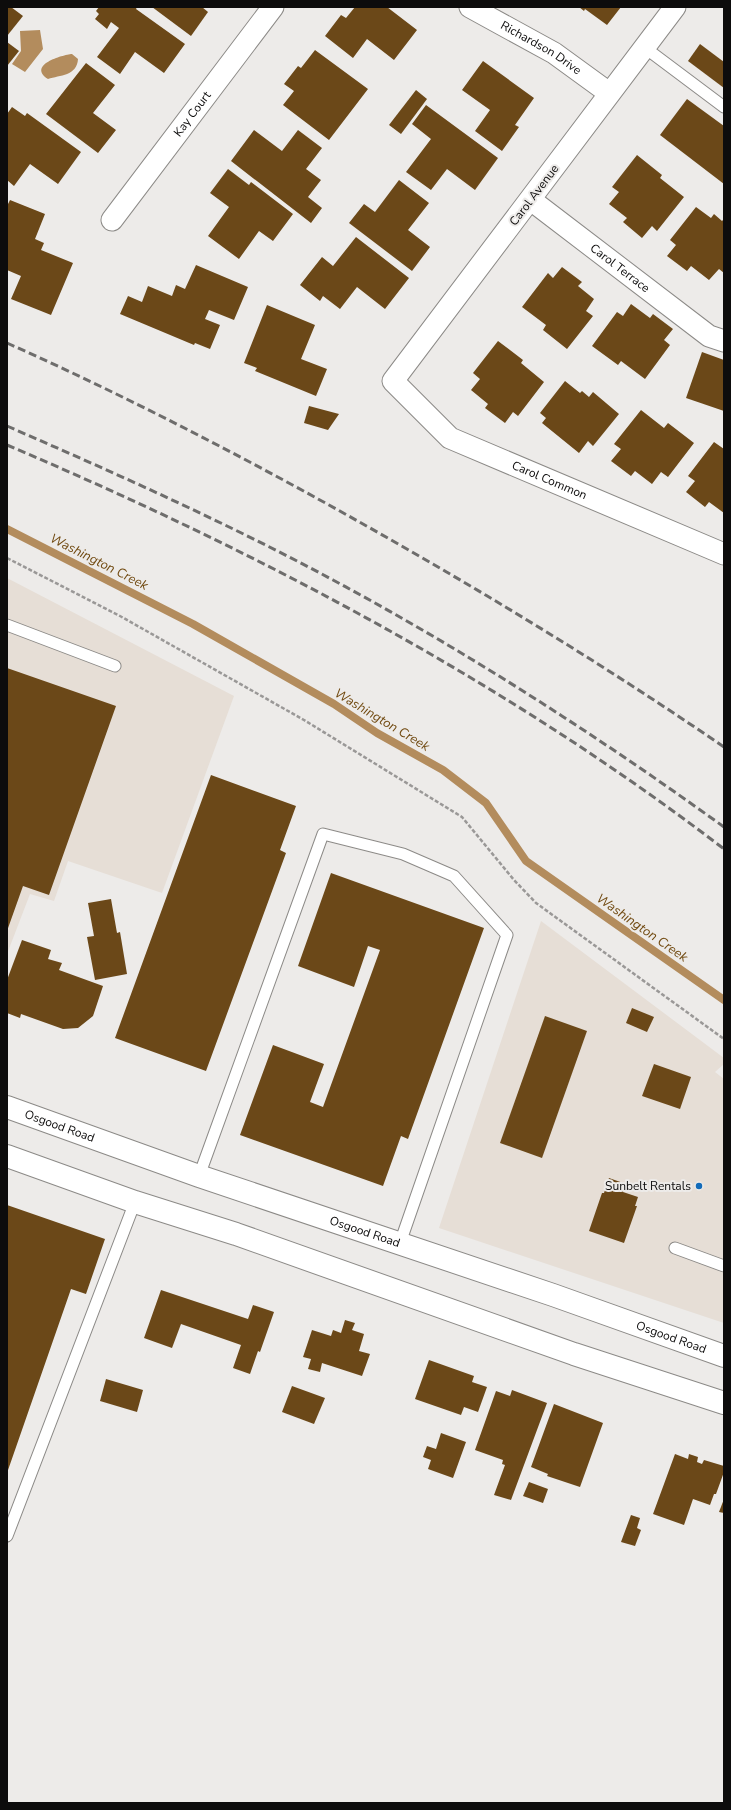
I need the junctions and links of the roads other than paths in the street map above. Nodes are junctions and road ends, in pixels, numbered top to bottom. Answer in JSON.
{"nodes":[{"id":1,"x":273,"y":7,"type":"edge"},
{"id":2,"x":470,"y":7,"type":"edge"},
{"id":3,"x":675,"y":7,"type":"edge"},
{"id":4,"x":644,"y":47,"type":"junction"},
{"id":5,"x":609,"y":93,"type":"junction"},
{"id":6,"x":724,"y":107,"type":"edge"},
{"id":7,"x":531,"y":200,"type":"junction"},
{"id":8,"x":112,"y":220,"type":"dead end"},
{"id":9,"x":716,"y":338,"type":"edge"},
{"id":10,"x":392,"y":381,"type":"joint"},
{"id":11,"x":724,"y":554,"type":"edge"},
{"id":12,"x":7,"y":624,"type":"edge"},
{"id":13,"x":115,"y":666,"type":"dead end"},
{"id":14,"x":7,"y":1106,"type":"edge"},
{"id":15,"x":7,"y":1156,"type":"edge"},
{"id":16,"x":199,"y":1176,"type":"junction"},
{"id":17,"x":135,"y":1202,"type":"junction"},
{"id":18,"x":400,"y":1243,"type":"junction"},
{"id":19,"x":675,"y":1248,"type":"dead end"},
{"id":20,"x":724,"y":1266,"type":"edge"},
{"id":21,"x":724,"y":1356,"type":"edge"},
{"id":22,"x":724,"y":1403,"type":"edge"},
{"id":23,"x":7,"y":1536,"type":"edge"}],
"edges":[{"from":1,"to":8,"type":"street","name":"Kay Court"},
{"from":2,"to":5,"type":"street","name":"Richardson Drive"},
{"from":3,"to":4,"type":"street","name":"Carol Avenue"},
{"from":4,"to":5,"type":"street","name":"Carol Avenue"},
{"from":4,"to":6,"type":"lane"},
{"from":5,"to":7,"type":"street","name":"Carol Avenue"},
{"from":7,"to":9,"type":"street","name":"Carol Terrace"},
{"from":7,"to":10,"type":"street","name":"Carol Avenue"},
{"from":10,"to":11,"type":"street","name":"Carol Common"},
{"from":12,"to":13,"type":"lane"},
{"from":14,"to":16,"type":"main road","name":"Osgood Road"},
{"from":15,"to":17,"type":"main road"},
{"from":16,"to":18,"type":"main road","name":"Osgood Road"},
{"from":16,"to":18,"type":"lane"},
{"from":17,"to":22,"type":"main road"},
{"from":17,"to":23,"type":"lane"},
{"from":18,"to":21,"type":"main road","name":"Osgood Road"},
{"from":19,"to":20,"type":"lane"}]}
